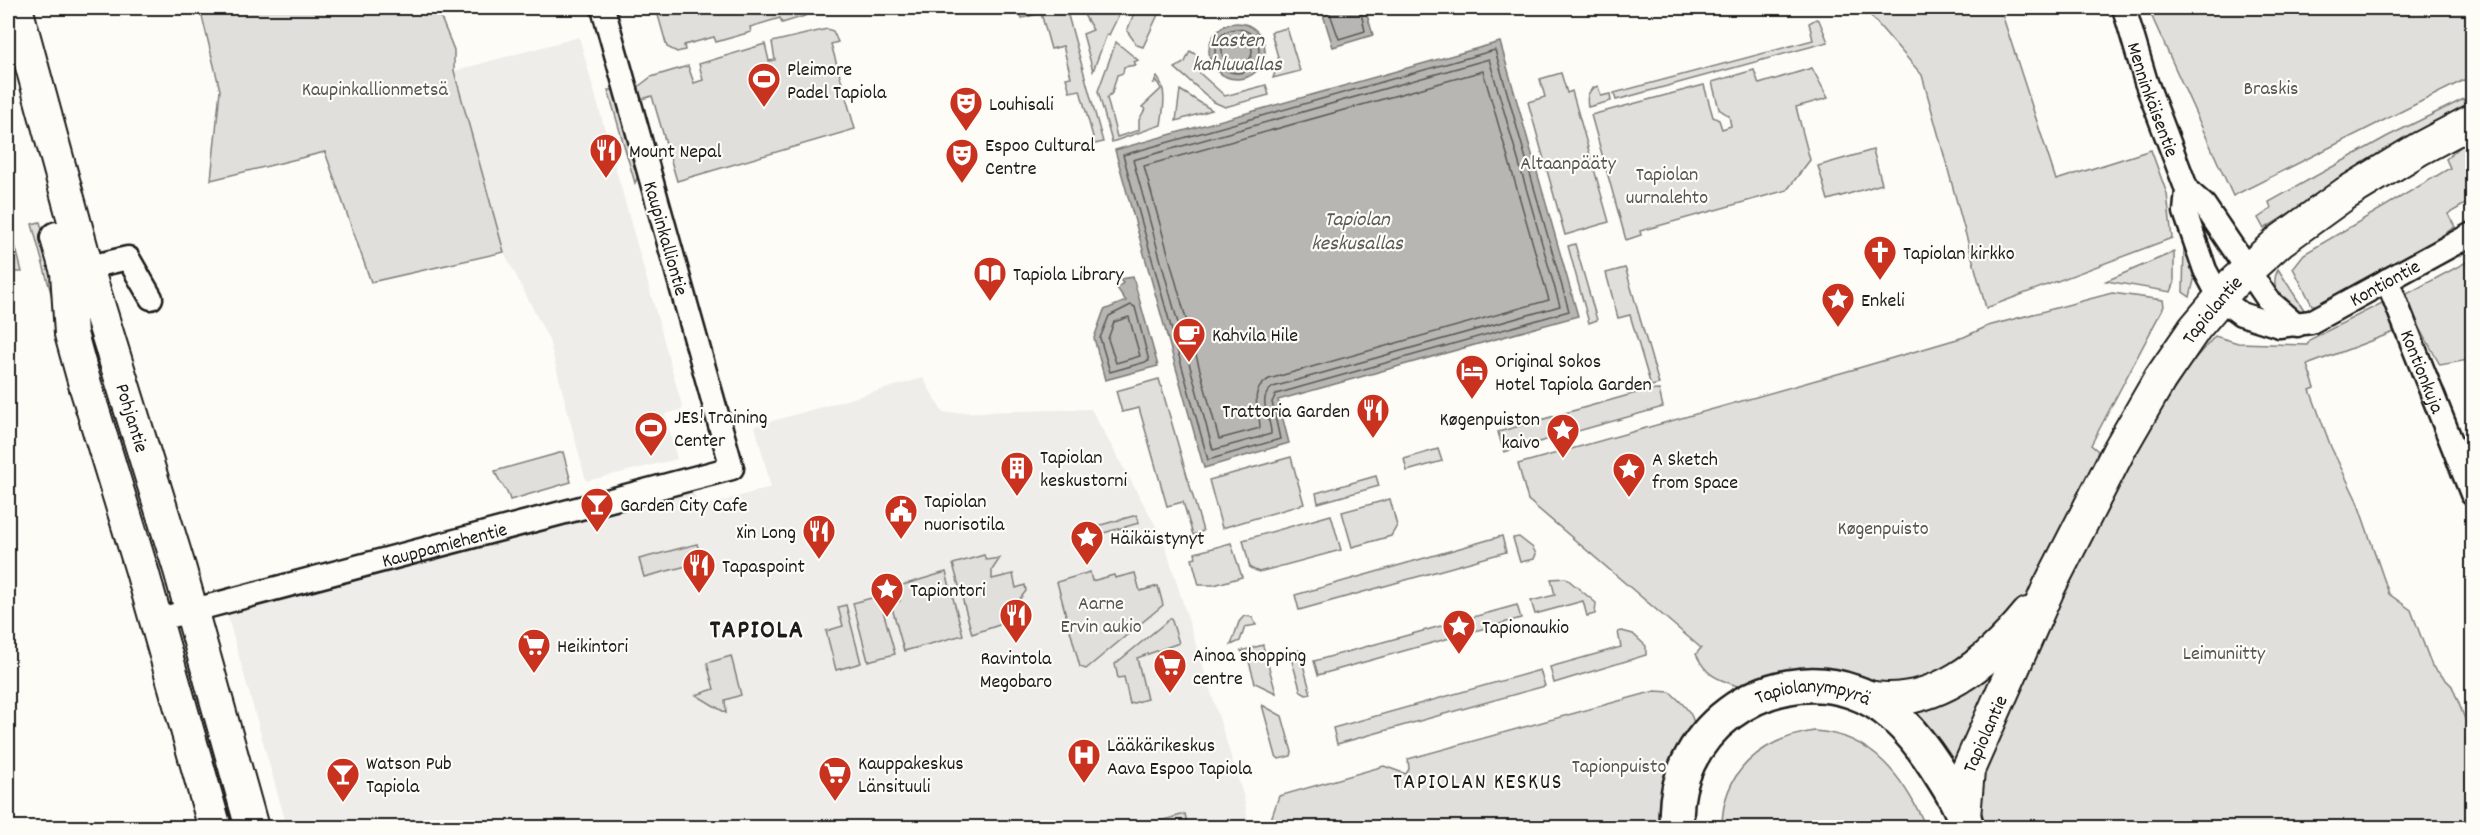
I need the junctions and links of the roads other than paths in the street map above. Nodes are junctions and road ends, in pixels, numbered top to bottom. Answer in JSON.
{"nodes":[{"id":1,"x":16,"y":8,"type":"edge"},
{"id":2,"x":603,"y":8,"type":"edge"},
{"id":3,"x":2124,"y":8,"type":"edge"},
{"id":4,"x":8,"y":55,"type":"edge"},
{"id":5,"x":2472,"y":121,"type":"edge"},
{"id":6,"x":2187,"y":190,"type":"junction"},
{"id":7,"x":2472,"y":234,"type":"edge"},
{"id":8,"x":2249,"y":269,"type":"junction"},
{"id":9,"x":77,"y":270,"type":"junction"},
{"id":10,"x":2387,"y":280,"type":"junction"},
{"id":11,"x":151,"y":298,"type":"dead end"},
{"id":12,"x":2220,"y":298,"type":"junction"},
{"id":13,"x":2297,"y":325,"type":"junction"},
{"id":14,"x":732,"y":468,"type":"joint"},
{"id":15,"x":2472,"y":494,"type":"edge"},
{"id":16,"x":2049,"y":587,"type":"junction"},
{"id":17,"x":191,"y":610,"type":"junction"},
{"id":18,"x":156,"y":620,"type":"junction"},
{"id":19,"x":1867,"y":697,"type":"junction"},
{"id":20,"x":1966,"y":822,"type":"edge"},
{"id":21,"x":214,"y":828,"type":"edge"},
{"id":22,"x":252,"y":828,"type":"edge"},
{"id":23,"x":1677,"y":828,"type":"edge"}],
"edges":[{"from":1,"to":9,"type":"main road","name":"Pohjantie"},
{"from":2,"to":14,"type":"street","name":"Kaupinkalliontie"},
{"from":3,"to":6,"type":"street","name":"Menninkäisentie"},
{"from":4,"to":9,"type":"main road","name":"Pohjantie"},
{"from":5,"to":8,"type":"main road","name":"Tapiolantie"},
{"from":6,"to":8,"type":"street","name":"Menninkäisentie"},
{"from":6,"to":12,"type":"street","name":"Menninkäisentie"},
{"from":7,"to":10,"type":"street","name":"Kontiontie"},
{"from":8,"to":12,"type":"main road","name":"Tapiolantie"},
{"from":8,"to":13,"type":"street"},
{"from":9,"to":11,"type":"street"},
{"from":9,"to":17,"type":"main road","name":"Pohjantie"},
{"from":9,"to":18,"type":"main road","name":"Pohjantie"},
{"from":10,"to":13,"type":"street","name":"Kontiontie"},
{"from":10,"to":15,"type":"street","name":"Kontionkuja"},
{"from":12,"to":13,"type":"street","name":"Kontiontie"},
{"from":12,"to":16,"type":"main road","name":"Tapiolantie"},
{"from":14,"to":17,"type":"street","name":"Kauppamiehentie"},
{"from":16,"to":19,"type":"main road","name":"Tapiolantie"},
{"from":16,"to":20,"type":"main road","name":"Tapiolantie"},
{"from":17,"to":18,"type":"street","name":"Kauppamiehentie"},
{"from":17,"to":22,"type":"main road","name":"Pohjantie"},
{"from":18,"to":21,"type":"main road","name":"Pohjantie"},
{"from":19,"to":20,"type":"main road","name":"Tapiolanympyrä"},
{"from":19,"to":23,"type":"main road","name":"Tapiolanympyrä"}]}
